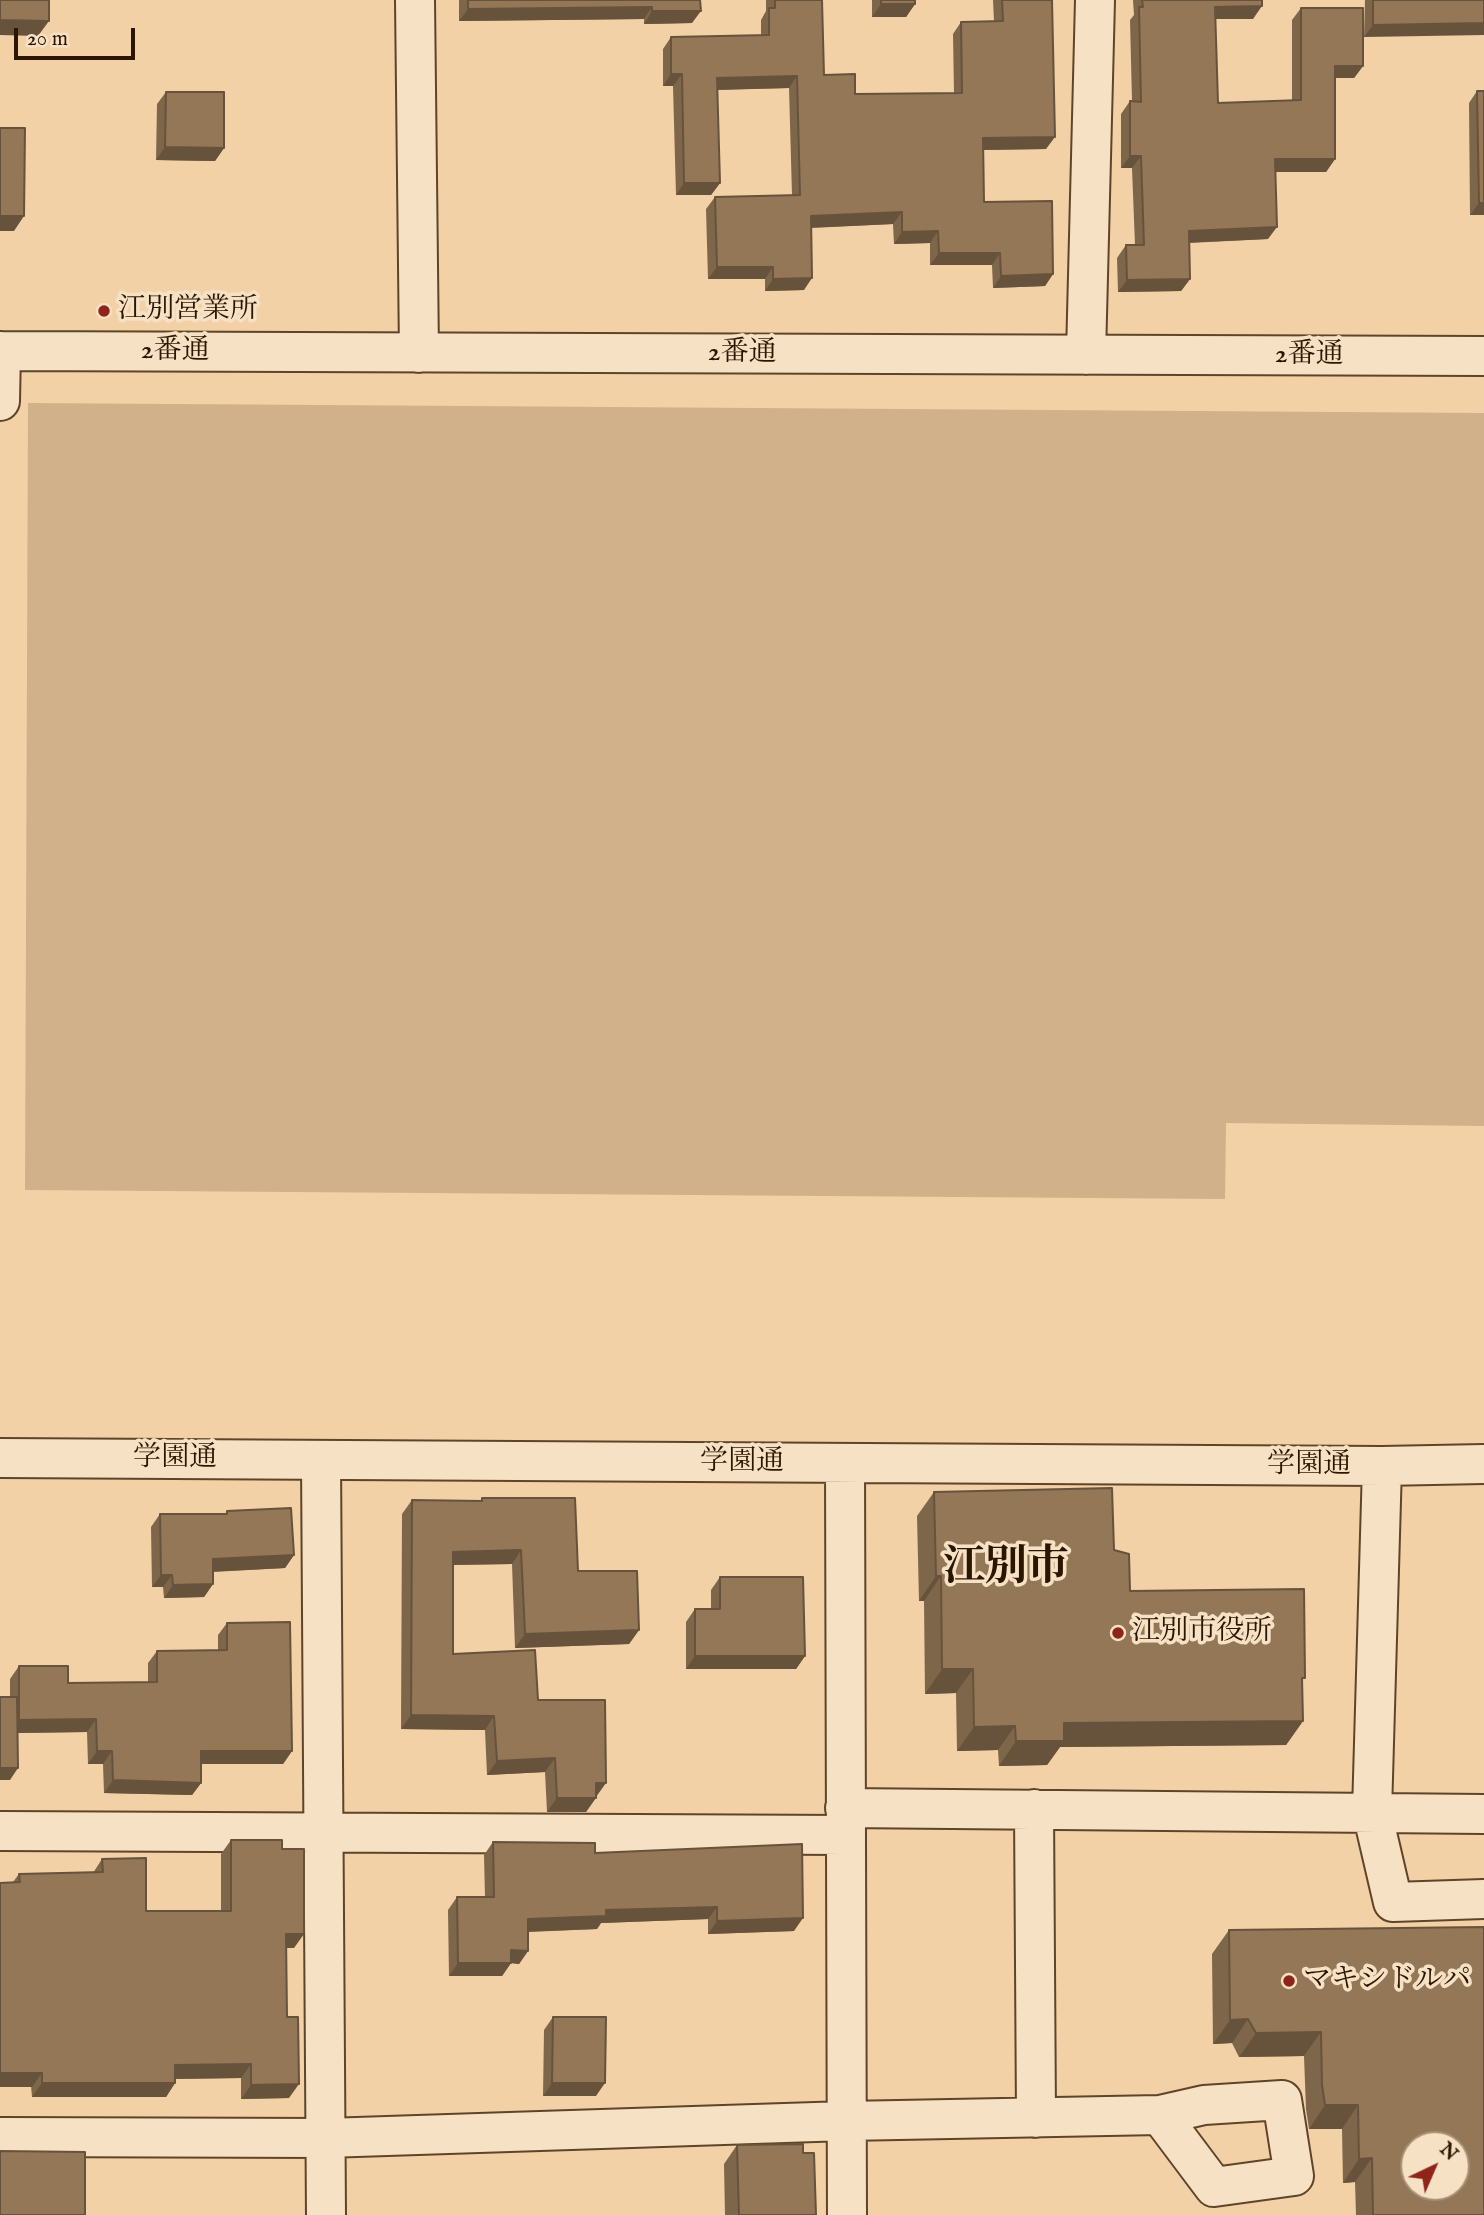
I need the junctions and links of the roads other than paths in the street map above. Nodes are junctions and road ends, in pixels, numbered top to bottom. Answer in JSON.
{"nodes":[{"id":1,"x":415,"y":0,"type":"edge"},
{"id":2,"x":1095,"y":0,"type":"edge"},
{"id":3,"x":0,"y":351,"type":"edge"},
{"id":4,"x":419,"y":353,"type":"junction"},
{"id":5,"x":1086,"y":355,"type":"junction"},
{"id":6,"x":1484,"y":356,"type":"edge"},
{"id":7,"x":0,"y":401,"type":"edge"},
{"id":8,"x":0,"y":1458,"type":"edge"},
{"id":9,"x":321,"y":1460,"type":"junction"},
{"id":10,"x":845,"y":1463,"type":"junction"},
{"id":11,"x":1484,"y":1464,"type":"edge"},
{"id":12,"x":1382,"y":1466,"type":"junction"},
{"id":13,"x":1034,"y":1809,"type":"junction"},
{"id":14,"x":1372,"y":1812,"type":"junction"},
{"id":15,"x":1484,"y":1814,"type":"edge"},
{"id":16,"x":845,"y":1822,"type":"junction"},
{"id":17,"x":0,"y":1831,"type":"edge"},
{"id":18,"x":324,"y":1833,"type":"junction"},
{"id":19,"x":1484,"y":1899,"type":"edge"},
{"id":20,"x":1160,"y":2115,"type":"dead end"},
{"id":21,"x":1036,"y":2118,"type":"junction"},
{"id":22,"x":846,"y":2121,"type":"junction"},
{"id":23,"x":0,"y":2137,"type":"edge"},
{"id":24,"x":326,"y":2138,"type":"junction"},
{"id":25,"x":326,"y":2215,"type":"edge"},
{"id":26,"x":847,"y":2215,"type":"edge"}],
"edges":[{"from":1,"to":4,"type":"street"},
{"from":2,"to":5,"type":"street"},
{"from":3,"to":4,"type":"street","name":"2番通"},
{"from":3,"to":7,"type":"street"},
{"from":4,"to":5,"type":"street","name":"2番通"},
{"from":5,"to":6,"type":"street","name":"2番通"},
{"from":8,"to":9,"type":"street","name":"学園通"},
{"from":9,"to":10,"type":"street","name":"学園通"},
{"from":9,"to":18,"type":"street"},
{"from":10,"to":12,"type":"street","name":"学園通"},
{"from":10,"to":16,"type":"street"},
{"from":11,"to":12,"type":"street","name":"学園通"},
{"from":12,"to":14,"type":"street"},
{"from":13,"to":14,"type":"street"},
{"from":13,"to":16,"type":"street"},
{"from":13,"to":21,"type":"street"},
{"from":14,"to":15,"type":"street"},
{"from":14,"to":19,"type":"street"},
{"from":16,"to":18,"type":"street"},
{"from":16,"to":22,"type":"street"},
{"from":17,"to":18,"type":"street"},
{"from":18,"to":24,"type":"street"},
{"from":20,"to":21,"type":"street"},
{"from":21,"to":22,"type":"street"},
{"from":22,"to":24,"type":"street"},
{"from":22,"to":26,"type":"street"},
{"from":23,"to":24,"type":"street"},
{"from":24,"to":25,"type":"street"}]}
